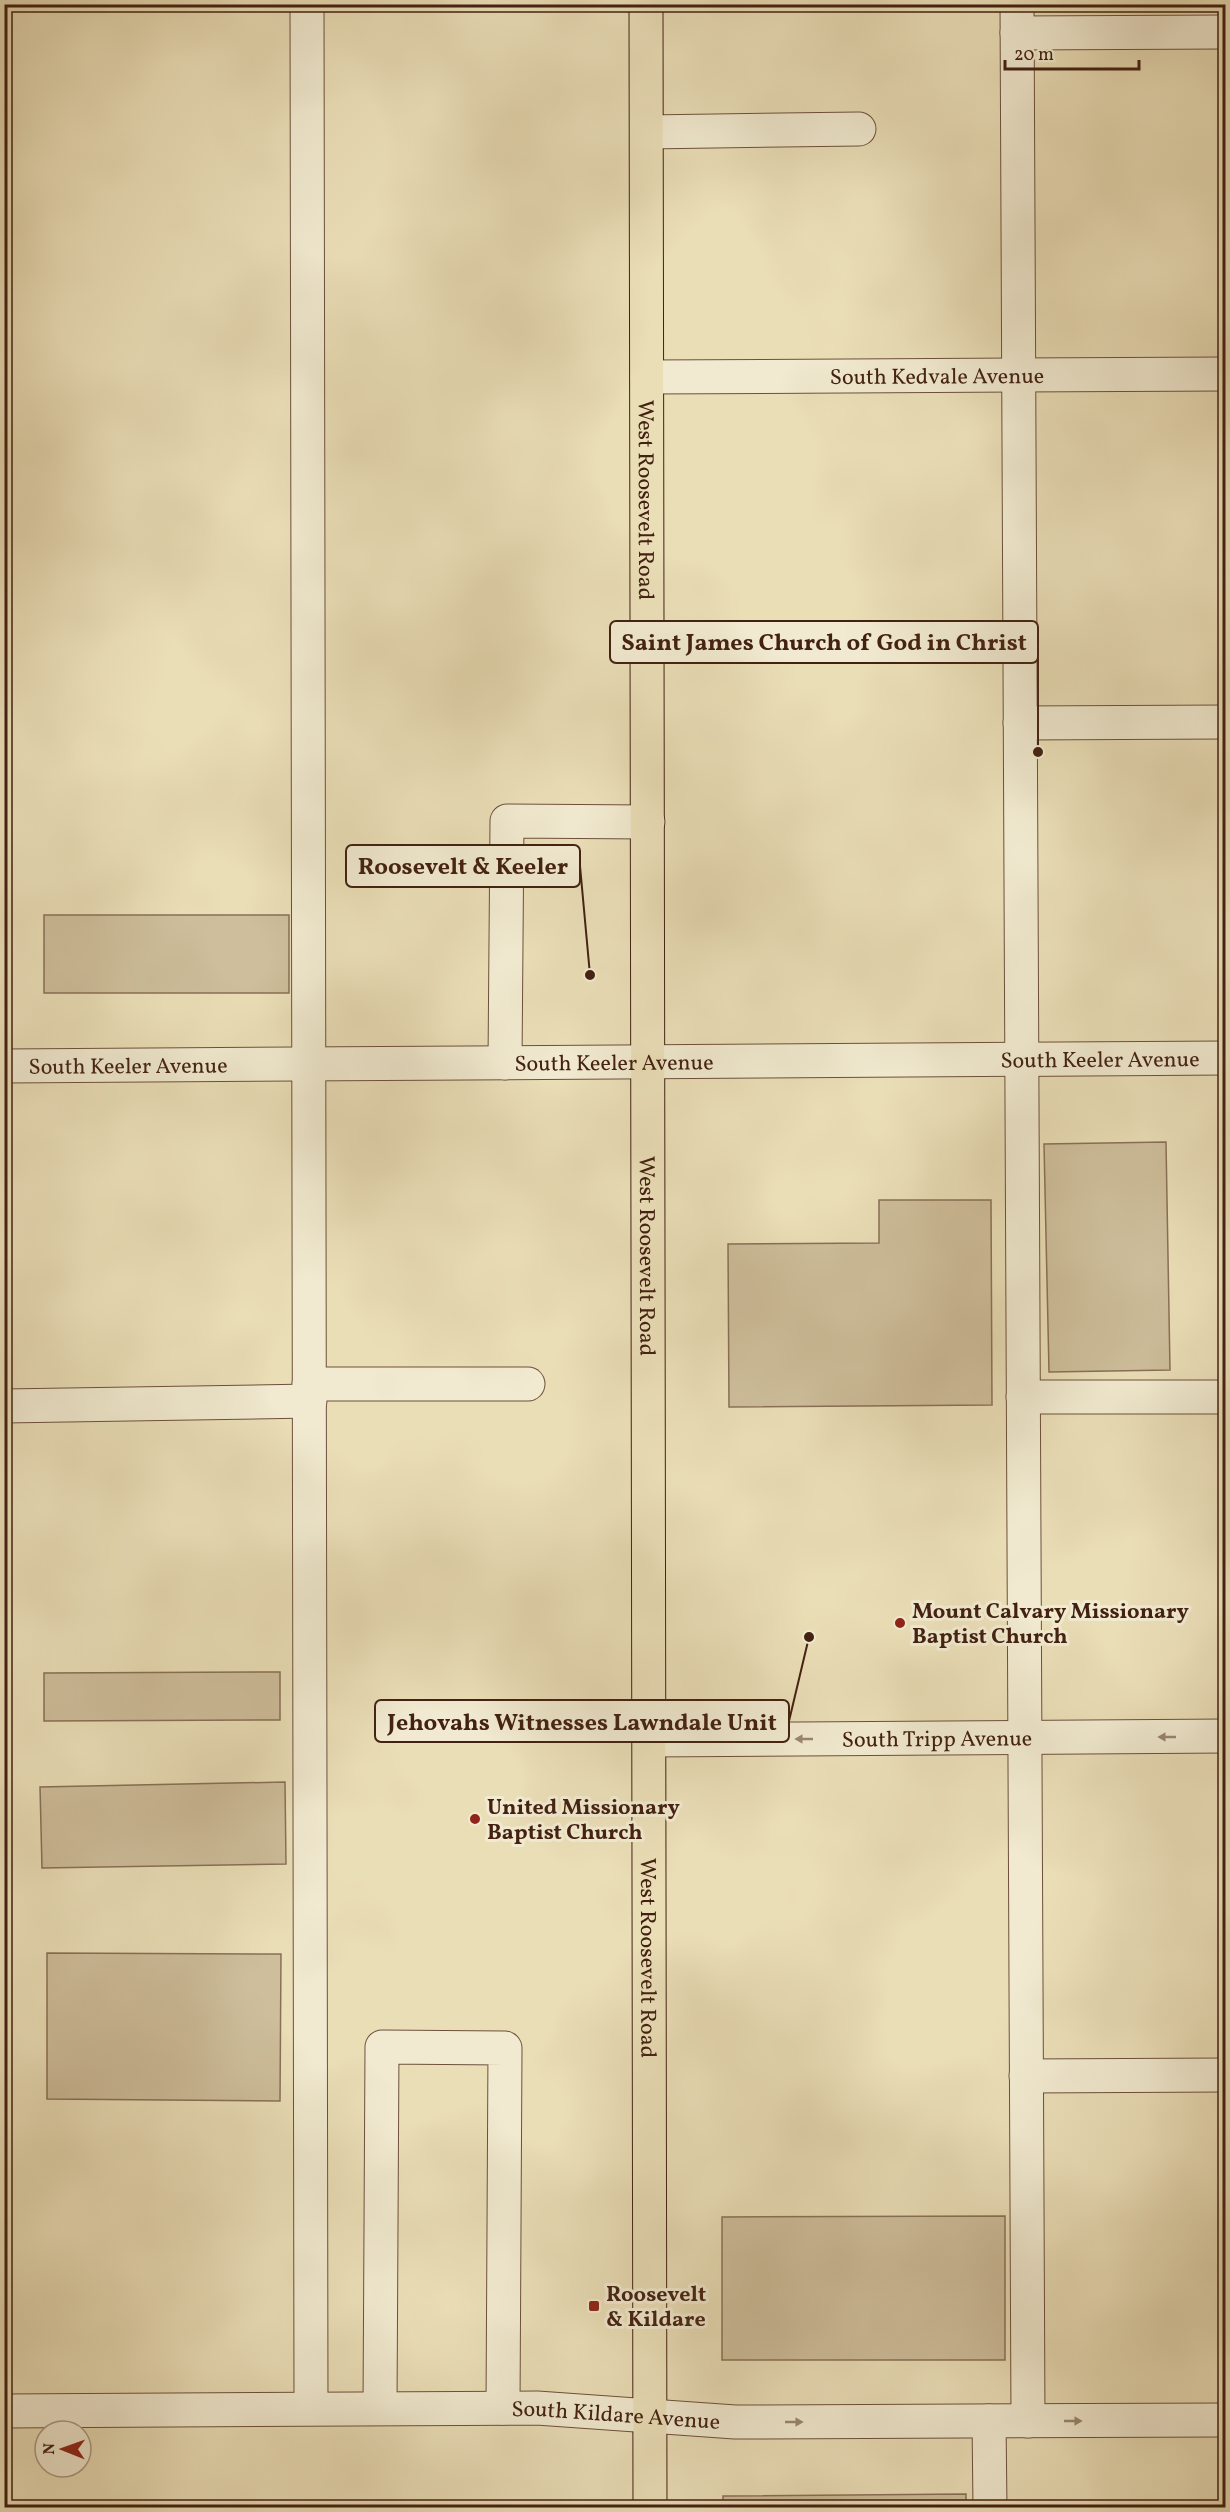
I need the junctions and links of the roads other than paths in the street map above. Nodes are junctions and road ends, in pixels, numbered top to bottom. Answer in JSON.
{"nodes":[{"id":1,"x":307,"y":4,"type":"edge"},
{"id":2,"x":646,"y":4,"type":"edge"},
{"id":3,"x":1017,"y":19,"type":"edge"},
{"id":4,"x":1226,"y":32,"type":"edge"},
{"id":5,"x":860,"y":129,"type":"dead end"},
{"id":6,"x":647,"y":132,"type":"junction"},
{"id":7,"x":1226,"y":374,"type":"edge"},
{"id":8,"x":1019,"y":375,"type":"junction"},
{"id":9,"x":647,"y":377,"type":"junction"},
{"id":10,"x":1226,"y":722,"type":"edge"},
{"id":11,"x":1020,"y":723,"type":"junction"},
{"id":12,"x":648,"y":822,"type":"junction"},
{"id":13,"x":1226,"y":1058,"type":"edge"},
{"id":14,"x":1022,"y":1060,"type":"junction"},
{"id":15,"x":648,"y":1062,"type":"junction"},
{"id":16,"x":505,"y":1063,"type":"junction"},
{"id":17,"x":309,"y":1064,"type":"junction"},
{"id":18,"x":4,"y":1066,"type":"edge"},
{"id":19,"x":528,"y":1384,"type":"dead end"},
{"id":20,"x":309,"y":1393,"type":"junction"},
{"id":21,"x":1023,"y":1397,"type":"junction"},
{"id":22,"x":1226,"y":1397,"type":"edge"},
{"id":23,"x":4,"y":1406,"type":"edge"},
{"id":24,"x":1226,"y":1736,"type":"edge"},
{"id":25,"x":1025,"y":1738,"type":"junction"},
{"id":26,"x":649,"y":1740,"type":"junction"},
{"id":27,"x":1226,"y":2075,"type":"edge"},
{"id":28,"x":1026,"y":2076,"type":"junction"},
{"id":29,"x":311,"y":2408,"type":"junction"},
{"id":30,"x":380,"y":2408,"type":"junction"},
{"id":31,"x":503,"y":2408,"type":"junction"},
{"id":32,"x":4,"y":2411,"type":"edge"},
{"id":33,"x":650,"y":2416,"type":"junction"},
{"id":34,"x":1226,"y":2420,"type":"edge"},
{"id":35,"x":989,"y":2421,"type":"junction"},
{"id":36,"x":1028,"y":2421,"type":"junction"},
{"id":37,"x":650,"y":2508,"type":"edge"},
{"id":38,"x":990,"y":2508,"type":"edge"}],
"edges":[{"from":1,"to":17,"type":"street"},
{"from":2,"to":6,"type":"main road","name":"West Roosevelt Road"},
{"from":3,"to":4,"type":"street"},
{"from":3,"to":8,"type":"street"},
{"from":5,"to":6,"type":"street"},
{"from":6,"to":9,"type":"main road","name":"West Roosevelt Road"},
{"from":7,"to":8,"type":"street","name":"South Kedvale Avenue"},
{"from":8,"to":9,"type":"street","name":"South Kedvale Avenue"},
{"from":8,"to":11,"type":"street"},
{"from":9,"to":12,"type":"main road","name":"West Roosevelt Road"},
{"from":10,"to":11,"type":"street"},
{"from":11,"to":14,"type":"street"},
{"from":12,"to":15,"type":"main road","name":"West Roosevelt Road"},
{"from":12,"to":16,"type":"street"},
{"from":13,"to":14,"type":"street","name":"South Keeler Avenue"},
{"from":14,"to":15,"type":"street","name":"South Keeler Avenue"},
{"from":14,"to":21,"type":"street"},
{"from":15,"to":16,"type":"street","name":"South Keeler Avenue"},
{"from":15,"to":26,"type":"main road","name":"West Roosevelt Road"},
{"from":16,"to":17,"type":"street","name":"South Keeler Avenue"},
{"from":17,"to":18,"type":"street","name":"South Keeler Avenue"},
{"from":17,"to":20,"type":"street"},
{"from":19,"to":20,"type":"street"},
{"from":20,"to":23,"type":"street"},
{"from":20,"to":29,"type":"street"},
{"from":21,"to":22,"type":"street"},
{"from":21,"to":25,"type":"street"},
{"from":24,"to":25,"type":"street","name":"South Tripp Avenue","one_way":true},
{"from":25,"to":26,"type":"street","name":"South Tripp Avenue","one_way":true},
{"from":25,"to":28,"type":"street"},
{"from":26,"to":33,"type":"main road","name":"West Roosevelt Road"},
{"from":27,"to":28,"type":"street"},
{"from":28,"to":36,"type":"street"},
{"from":29,"to":30,"type":"street","name":"South Kildare Avenue"},
{"from":29,"to":32,"type":"street","name":"South Kildare Avenue"},
{"from":30,"to":31,"type":"street","name":"South Kildare Avenue"},
{"from":30,"to":31,"type":"street"},
{"from":31,"to":33,"type":"street","name":"South Kildare Avenue"},
{"from":33,"to":35,"type":"street","name":"South Kildare Avenue","one_way":true},
{"from":33,"to":37,"type":"main road","name":"West Roosevelt Road"},
{"from":36,"to":34,"type":"street","name":"South Kildare Avenue","one_way":true},
{"from":35,"to":36,"type":"street","name":"South Kildare Avenue"},
{"from":35,"to":38,"type":"street"}]}
